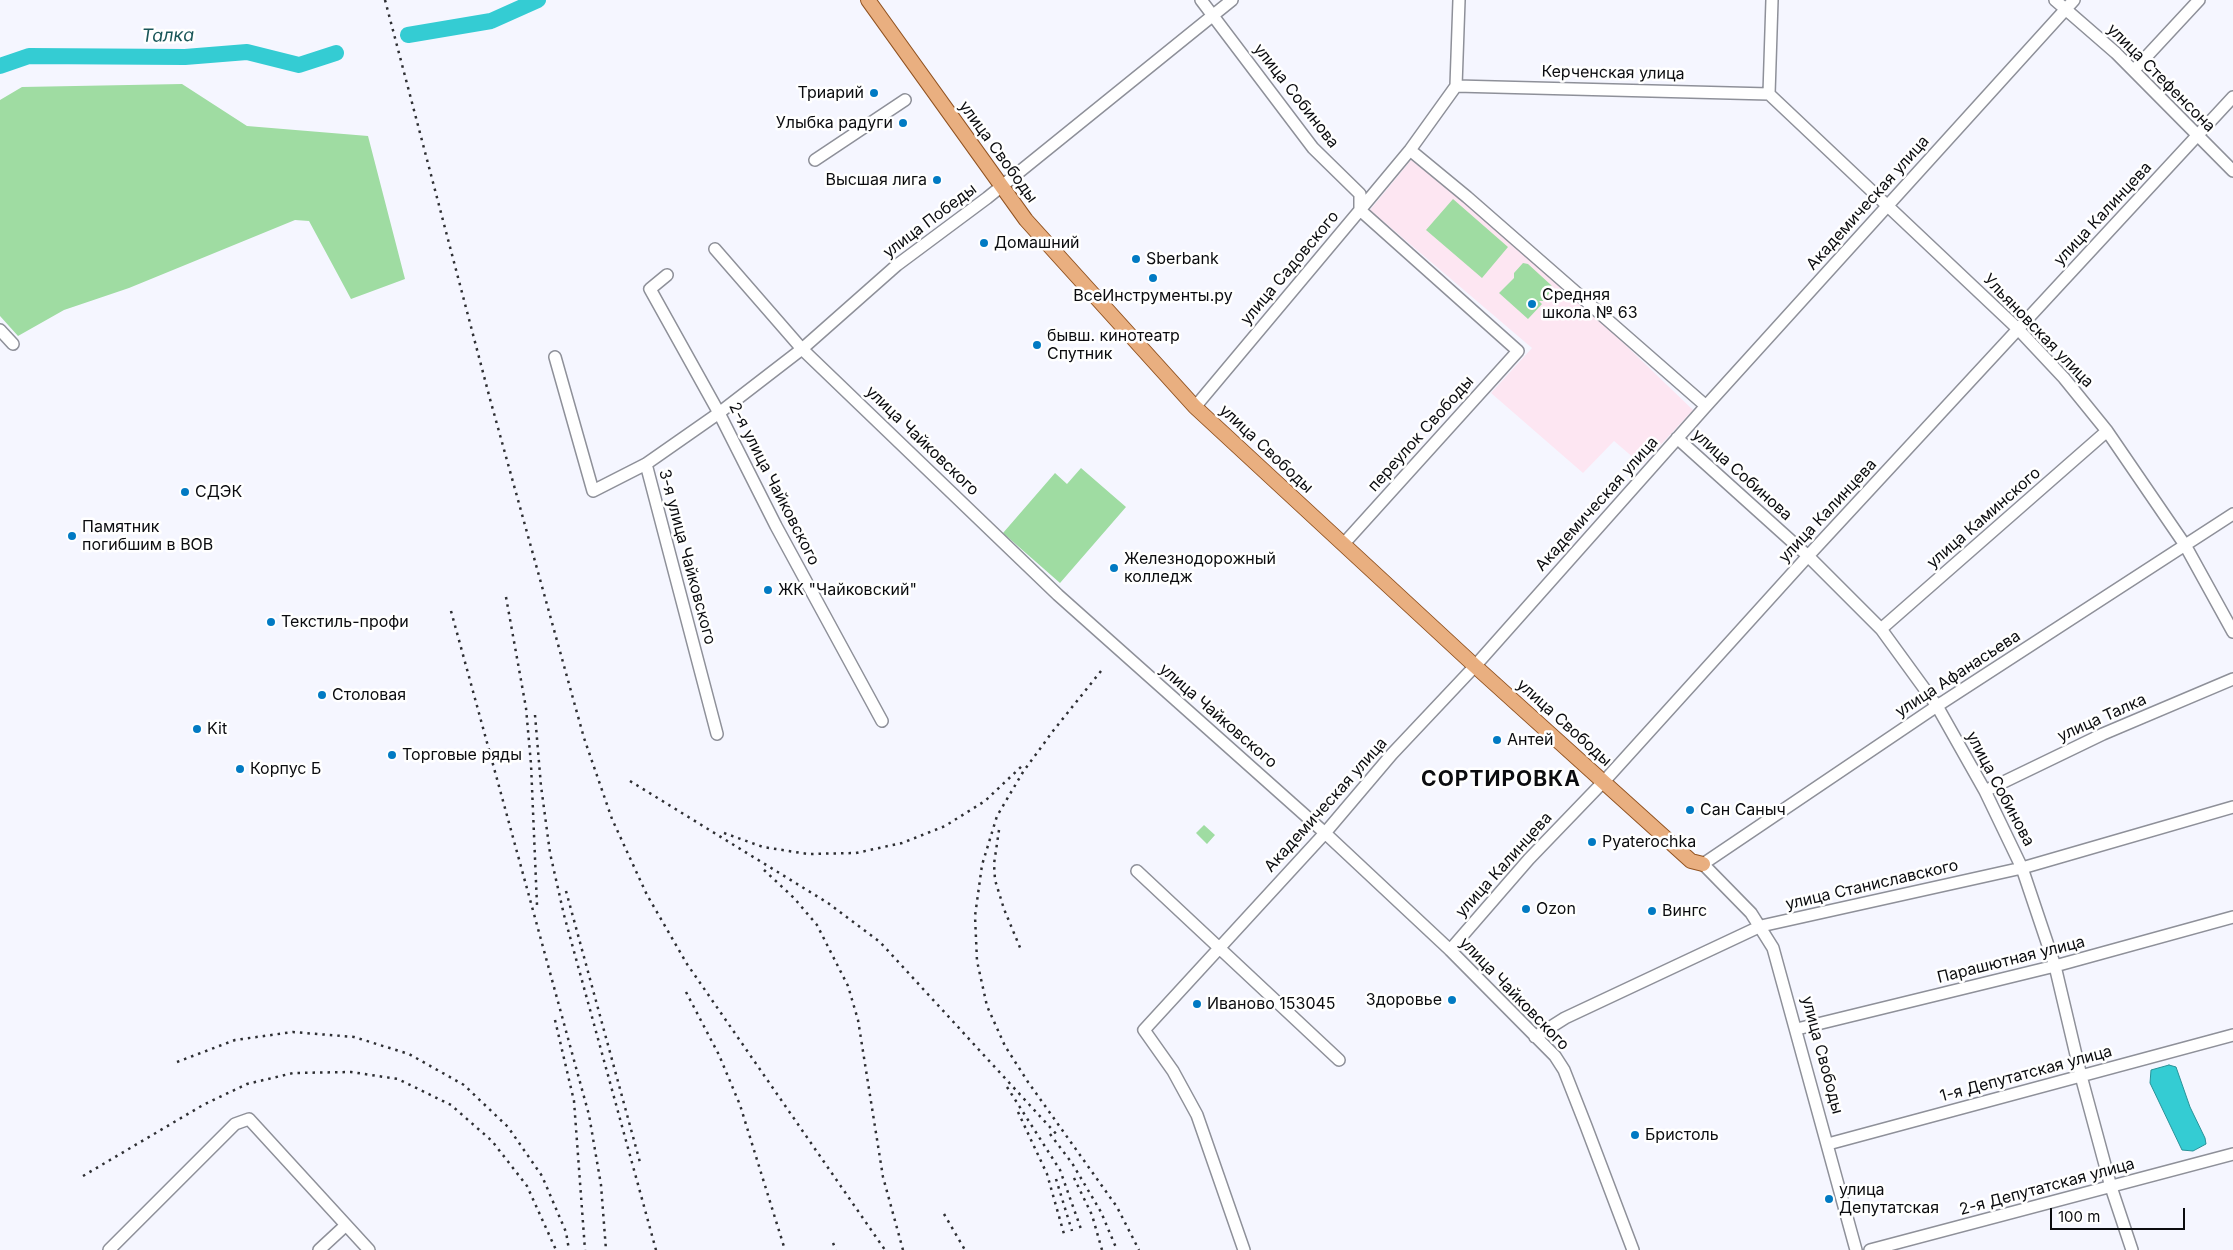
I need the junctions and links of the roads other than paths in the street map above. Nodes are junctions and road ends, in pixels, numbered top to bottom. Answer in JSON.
{"nodes":[{"id":1,"x":868,"y":0,"type":"edge"},
{"id":2,"x":877,"y":0,"type":"edge"},
{"id":3,"x":1201,"y":0,"type":"edge"},
{"id":4,"x":1232,"y":0,"type":"edge"},
{"id":5,"x":1459,"y":0,"type":"edge"},
{"id":6,"x":1772,"y":0,"type":"edge"},
{"id":7,"x":2055,"y":0,"type":"edge"},
{"id":8,"x":2074,"y":0,"type":"edge"},
{"id":9,"x":2199,"y":0,"type":"edge"},
{"id":10,"x":2066,"y":9,"type":"junction"},
{"id":11,"x":1213,"y":15,"type":"junction"},
{"id":12,"x":2134,"y":70,"type":"junction"},
{"id":13,"x":1456,"y":86,"type":"junction"},
{"id":14,"x":1769,"y":94,"type":"junction"},
{"id":15,"x":2233,"y":97,"type":"edge"},
{"id":16,"x":905,"y":100,"type":"dead end"},
{"id":17,"x":2197,"y":136,"type":"junction"},
{"id":18,"x":1410,"y":150,"type":"junction"},
{"id":19,"x":815,"y":160,"type":"dead end"},
{"id":20,"x":2233,"y":171,"type":"edge"},
{"id":21,"x":1004,"y":185,"type":"junction"},
{"id":22,"x":1887,"y":207,"type":"junction"},
{"id":23,"x":1360,"y":210,"type":"junction"},
{"id":24,"x":715,"y":249,"type":"dead end"},
{"id":25,"x":667,"y":275,"type":"dead end"},
{"id":26,"x":2018,"y":329,"type":"junction"},
{"id":27,"x":0,"y":330,"type":"edge"},
{"id":28,"x":13,"y":344,"type":"dead end"},
{"id":29,"x":802,"y":348,"type":"junction"},
{"id":30,"x":555,"y":357,"type":"dead end"},
{"id":31,"x":1197,"y":404,"type":"junction"},
{"id":32,"x":1706,"y":406,"type":"junction"},
{"id":33,"x":719,"y":413,"type":"junction"},
{"id":34,"x":2107,"y":431,"type":"junction"},
{"id":35,"x":1677,"y":438,"type":"junction"},
{"id":36,"x":646,"y":464,"type":"junction"},
{"id":37,"x":2233,"y":514,"type":"edge"},
{"id":38,"x":1348,"y":539,"type":"junction"},
{"id":39,"x":2185,"y":545,"type":"junction"},
{"id":40,"x":1808,"y":556,"type":"junction"},
{"id":41,"x":2232,"y":627,"type":"edge"},
{"id":42,"x":1881,"y":629,"type":"junction"},
{"id":43,"x":1478,"y":663,"type":"junction"},
{"id":44,"x":2233,"y":679,"type":"edge"},
{"id":45,"x":1937,"y":706,"type":"junction"},
{"id":46,"x":882,"y":721,"type":"dead end"},
{"id":47,"x":717,"y":734,"type":"dead end"},
{"id":48,"x":1605,"y":780,"type":"junction"},
{"id":49,"x":1985,"y":791,"type":"junction"},
{"id":50,"x":2233,"y":807,"type":"edge"},
{"id":51,"x":1325,"y":833,"type":"junction"},
{"id":52,"x":1703,"y":864,"type":"junction"},
{"id":53,"x":2022,"y":868,"type":"junction"},
{"id":54,"x":1137,"y":870,"type":"dead end"},
{"id":55,"x":2233,"y":917,"type":"edge"},
{"id":56,"x":1762,"y":926,"type":"junction"},
{"id":57,"x":1220,"y":946,"type":"junction"},
{"id":58,"x":1450,"y":950,"type":"junction"},
{"id":59,"x":2055,"y":966,"type":"junction"},
{"id":60,"x":1797,"y":1029,"type":"junction"},
{"id":61,"x":2233,"y":1035,"type":"edge"},
{"id":62,"x":1535,"y":1037,"type":"junction"},
{"id":63,"x":1340,"y":1060,"type":"dead end"},
{"id":64,"x":2081,"y":1076,"type":"junction"},
{"id":65,"x":1828,"y":1144,"type":"junction"},
{"id":66,"x":2233,"y":1154,"type":"edge"},
{"id":67,"x":2111,"y":1187,"type":"junction"},
{"id":68,"x":346,"y":1225,"type":"junction"},
{"id":69,"x":109,"y":1250,"type":"edge"},
{"id":70,"x":319,"y":1250,"type":"edge"},
{"id":71,"x":369,"y":1250,"type":"edge"},
{"id":72,"x":1244,"y":1250,"type":"edge"},
{"id":73,"x":1633,"y":1250,"type":"edge"},
{"id":74,"x":1856,"y":1250,"type":"edge"},
{"id":75,"x":1870,"y":1250,"type":"edge"},
{"id":76,"x":2132,"y":1250,"type":"edge"}],
"edges":[{"from":1,"to":21,"type":"main road","name":"улица Свободы"},
{"from":2,"to":21,"type":"main road","name":"улица Свободы"},
{"from":3,"to":11,"type":"street","name":"улица Собинова"},
{"from":4,"to":11,"type":"street","name":"улица Победы"},
{"from":5,"to":13,"type":"street"},
{"from":6,"to":14,"type":"street"},
{"from":7,"to":10,"type":"street"},
{"from":8,"to":10,"type":"street","name":"Академическая улица"},
{"from":9,"to":12,"type":"street"},
{"from":10,"to":12,"type":"street","name":"улица Стефенсона"},
{"from":10,"to":22,"type":"street","name":"Академическая улица"},
{"from":11,"to":21,"type":"street","name":"улица Победы"},
{"from":11,"to":23,"type":"street","name":"улица Собинова"},
{"from":12,"to":17,"type":"street","name":"улица Стефенсона"},
{"from":13,"to":14,"type":"street","name":"Керченская улица"},
{"from":13,"to":18,"type":"street","name":"улица Садовского"},
{"from":14,"to":22,"type":"street","name":"Ульяновская улица"},
{"from":15,"to":17,"type":"street","name":"улица Калинцева"},
{"from":16,"to":19,"type":"street"},
{"from":17,"to":20,"type":"street","name":"улица Стефенсона"},
{"from":17,"to":26,"type":"street","name":"улица Калинцева"},
{"from":18,"to":23,"type":"street","name":"улица Садовского"},
{"from":18,"to":32,"type":"street","name":"улица Собинова"},
{"from":21,"to":29,"type":"street","name":"улица Победы"},
{"from":21,"to":31,"type":"main road","name":"улица Свободы"},
{"from":22,"to":26,"type":"street","name":"Ульяновская улица"},
{"from":22,"to":32,"type":"street","name":"Академическая улица"},
{"from":23,"to":31,"type":"street","name":"улица Садовского"},
{"from":23,"to":38,"type":"street","name":"переулок Свободы"},
{"from":24,"to":29,"type":"street","name":"улица Чайковского"},
{"from":25,"to":33,"type":"street","name":"2-я улица Чайковского"},
{"from":26,"to":34,"type":"street","name":"Ульяновская улица"},
{"from":26,"to":40,"type":"street","name":"улица Калинцева"},
{"from":27,"to":28,"type":"street"},
{"from":29,"to":33,"type":"street","name":"улица Победы"},
{"from":29,"to":51,"type":"street","name":"улица Чайковского"},
{"from":30,"to":36,"type":"street","name":"3-я улица Чайковского"},
{"from":31,"to":38,"type":"main road","name":"улица Свободы"},
{"from":31,"to":43,"type":"main road","name":"улица Свободы"},
{"from":32,"to":35,"type":"street","name":"Академическая улица"},
{"from":33,"to":36,"type":"street","name":"улица Победы"},
{"from":33,"to":46,"type":"street","name":"2-я улица Чайковского"},
{"from":34,"to":39,"type":"street","name":"Ульяновская улица"},
{"from":34,"to":42,"type":"street","name":"улица Каминского"},
{"from":35,"to":40,"type":"street","name":"улица Собинова"},
{"from":35,"to":43,"type":"street","name":"Академическая улица"},
{"from":36,"to":47,"type":"street","name":"3-я улица Чайковского"},
{"from":37,"to":39,"type":"street","name":"улица Афанасьева"},
{"from":38,"to":43,"type":"main road","name":"улица Свободы"},
{"from":39,"to":41,"type":"street","name":"Ульяновская улица"},
{"from":39,"to":45,"type":"street","name":"улица Афанасьева"},
{"from":40,"to":42,"type":"street","name":"улица Собинова"},
{"from":40,"to":48,"type":"street","name":"улица Калинцева"},
{"from":42,"to":45,"type":"street","name":"улица Собинова"},
{"from":43,"to":48,"type":"main road","name":"улица Свободы"},
{"from":43,"to":51,"type":"street","name":"Академическая улица"},
{"from":44,"to":49,"type":"street","name":"улица Талка"},
{"from":45,"to":49,"type":"street","name":"улица Собинова"},
{"from":45,"to":52,"type":"street","name":"улица Афанасьева"},
{"from":48,"to":52,"type":"main road","name":"улица Свободы"},
{"from":48,"to":58,"type":"street","name":"улица Калинцева"},
{"from":49,"to":53,"type":"street","name":"улица Собинова"},
{"from":50,"to":53,"type":"street","name":"улица Станиславского"},
{"from":51,"to":57,"type":"street","name":"Академическая улица"},
{"from":51,"to":58,"type":"street","name":"улица Чайковского"},
{"from":52,"to":56,"type":"street","name":"улица Свободы"},
{"from":53,"to":56,"type":"street","name":"улица Станиславского"},
{"from":53,"to":59,"type":"street","name":"улица Собинова"},
{"from":54,"to":57,"type":"street"},
{"from":55,"to":59,"type":"street","name":"Парашютная улица"},
{"from":56,"to":60,"type":"street","name":"улица Свободы"},
{"from":56,"to":62,"type":"street","name":"улица Станиславского"},
{"from":57,"to":63,"type":"street"},
{"from":57,"to":72,"type":"street","name":"Академическая улица"},
{"from":58,"to":62,"type":"street","name":"улица Чайковского"},
{"from":59,"to":60,"type":"street","name":"Парашютная улица"},
{"from":59,"to":64,"type":"street","name":"улица Собинова"},
{"from":60,"to":65,"type":"street","name":"улица Свободы"},
{"from":61,"to":64,"type":"street","name":"1-я Депутатская улица"},
{"from":62,"to":73,"type":"street","name":"улица Чайковского"},
{"from":64,"to":65,"type":"street","name":"1-я Депутатская улица"},
{"from":64,"to":67,"type":"street","name":"улица Собинова"},
{"from":65,"to":74,"type":"street","name":"улица Свободы"},
{"from":66,"to":67,"type":"street","name":"2-я Депутатская улица"},
{"from":67,"to":75,"type":"street","name":"2-я Депутатская улица"},
{"from":67,"to":76,"type":"street","name":"улица Собинова"},
{"from":68,"to":69,"type":"street"},
{"from":68,"to":70,"type":"street"},
{"from":68,"to":71,"type":"street"}]}
